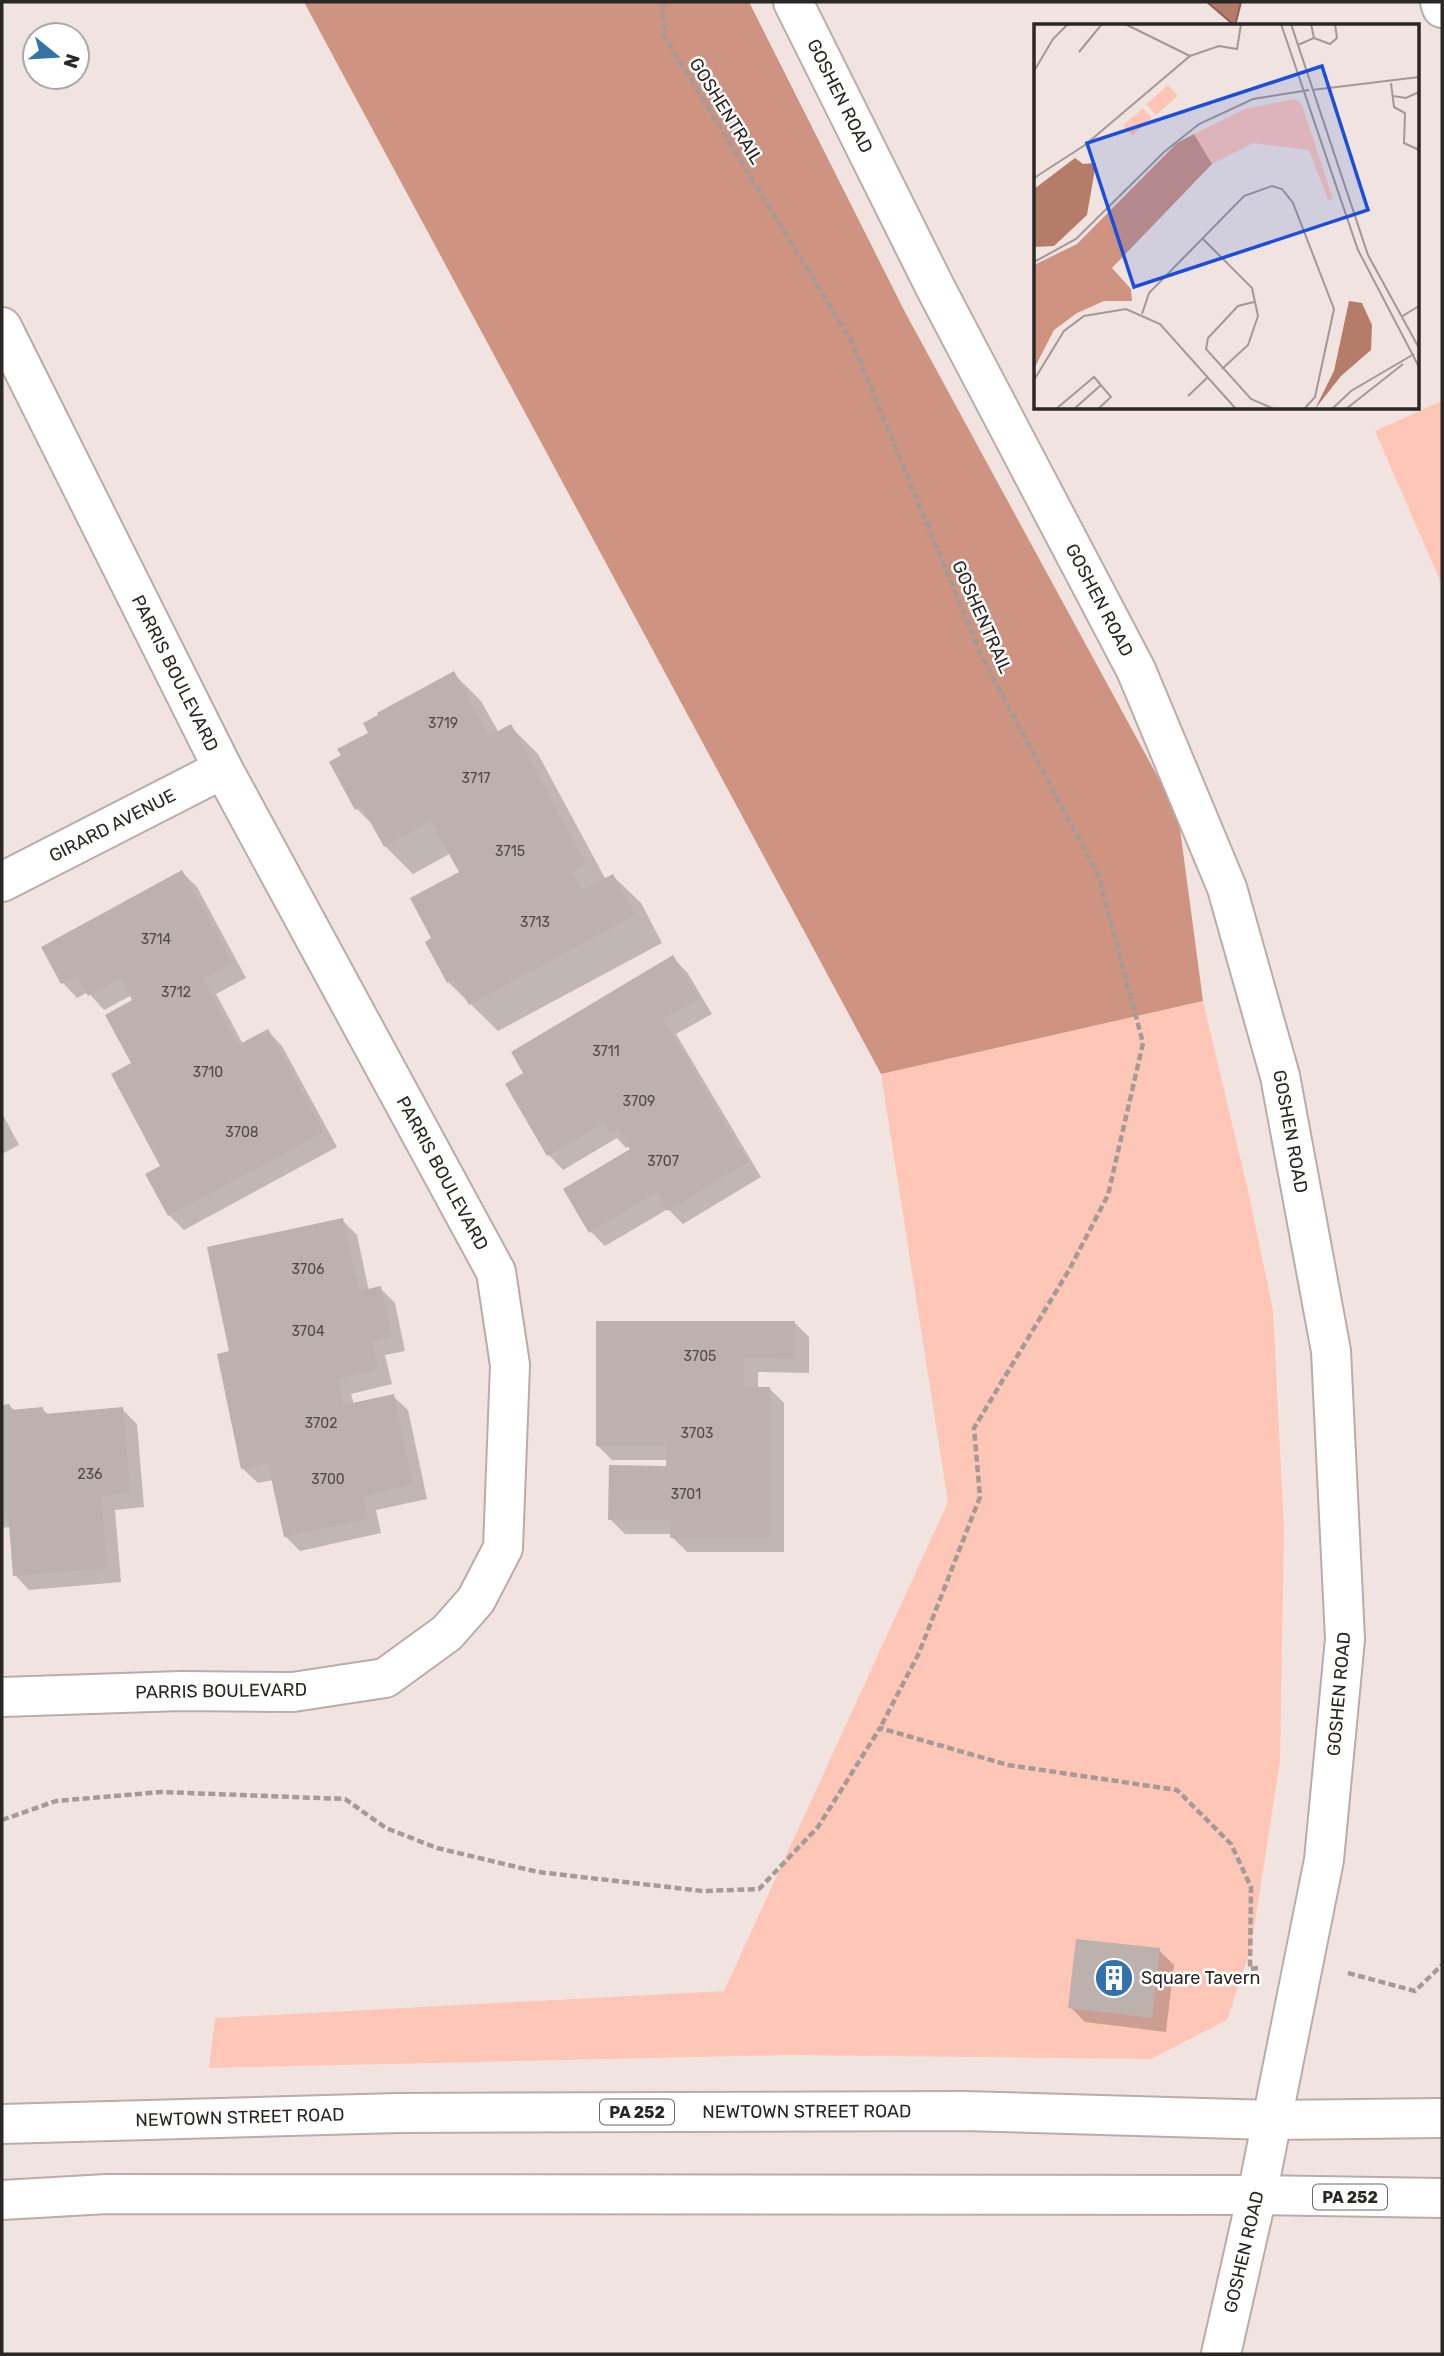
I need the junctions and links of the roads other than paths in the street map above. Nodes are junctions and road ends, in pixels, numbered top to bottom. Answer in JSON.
{"nodes":[{"id":1,"x":793,"y":2,"type":"edge"},
{"id":2,"x":1440,"y":2,"type":"edge"},
{"id":3,"x":1442,"y":8,"type":"edge"},
{"id":4,"x":2,"y":327,"type":"edge"},
{"id":5,"x":223,"y":769,"type":"junction"},
{"id":6,"x":2,"y":881,"type":"edge"},
{"id":7,"x":2,"y":1697,"type":"edge"},
{"id":8,"x":1442,"y":2118,"type":"edge"},
{"id":9,"x":1272,"y":2120,"type":"junction"},
{"id":10,"x":2,"y":2124,"type":"edge"},
{"id":11,"x":1257,"y":2195,"type":"junction"},
{"id":12,"x":1442,"y":2198,"type":"edge"},
{"id":13,"x":2,"y":2200,"type":"edge"},
{"id":14,"x":1221,"y":2354,"type":"edge"}],
"edges":[{"from":1,"to":9,"type":"main road","name":"GOSHEN ROAD"},
{"from":2,"to":3,"type":"main road"},
{"from":4,"to":5,"type":"main road","name":"PARRIS BOULEVARD"},
{"from":5,"to":6,"type":"main road","name":"GIRARD AVENUE"},
{"from":5,"to":7,"type":"main road","name":"PARRIS BOULEVARD"},
{"from":8,"to":9,"type":"main road","name":"NEWTOWN STREET ROAD","number":"PA 252"},
{"from":9,"to":10,"type":"main road","name":"NEWTOWN STREET ROAD","number":"PA 252"},
{"from":9,"to":11,"type":"main road","name":"GOSHEN ROAD"},
{"from":11,"to":12,"type":"main road","number":"PA 252"},
{"from":11,"to":13,"type":"main road","number":"PA 252"},
{"from":11,"to":14,"type":"main road","name":"GOSHEN ROAD"}]}
